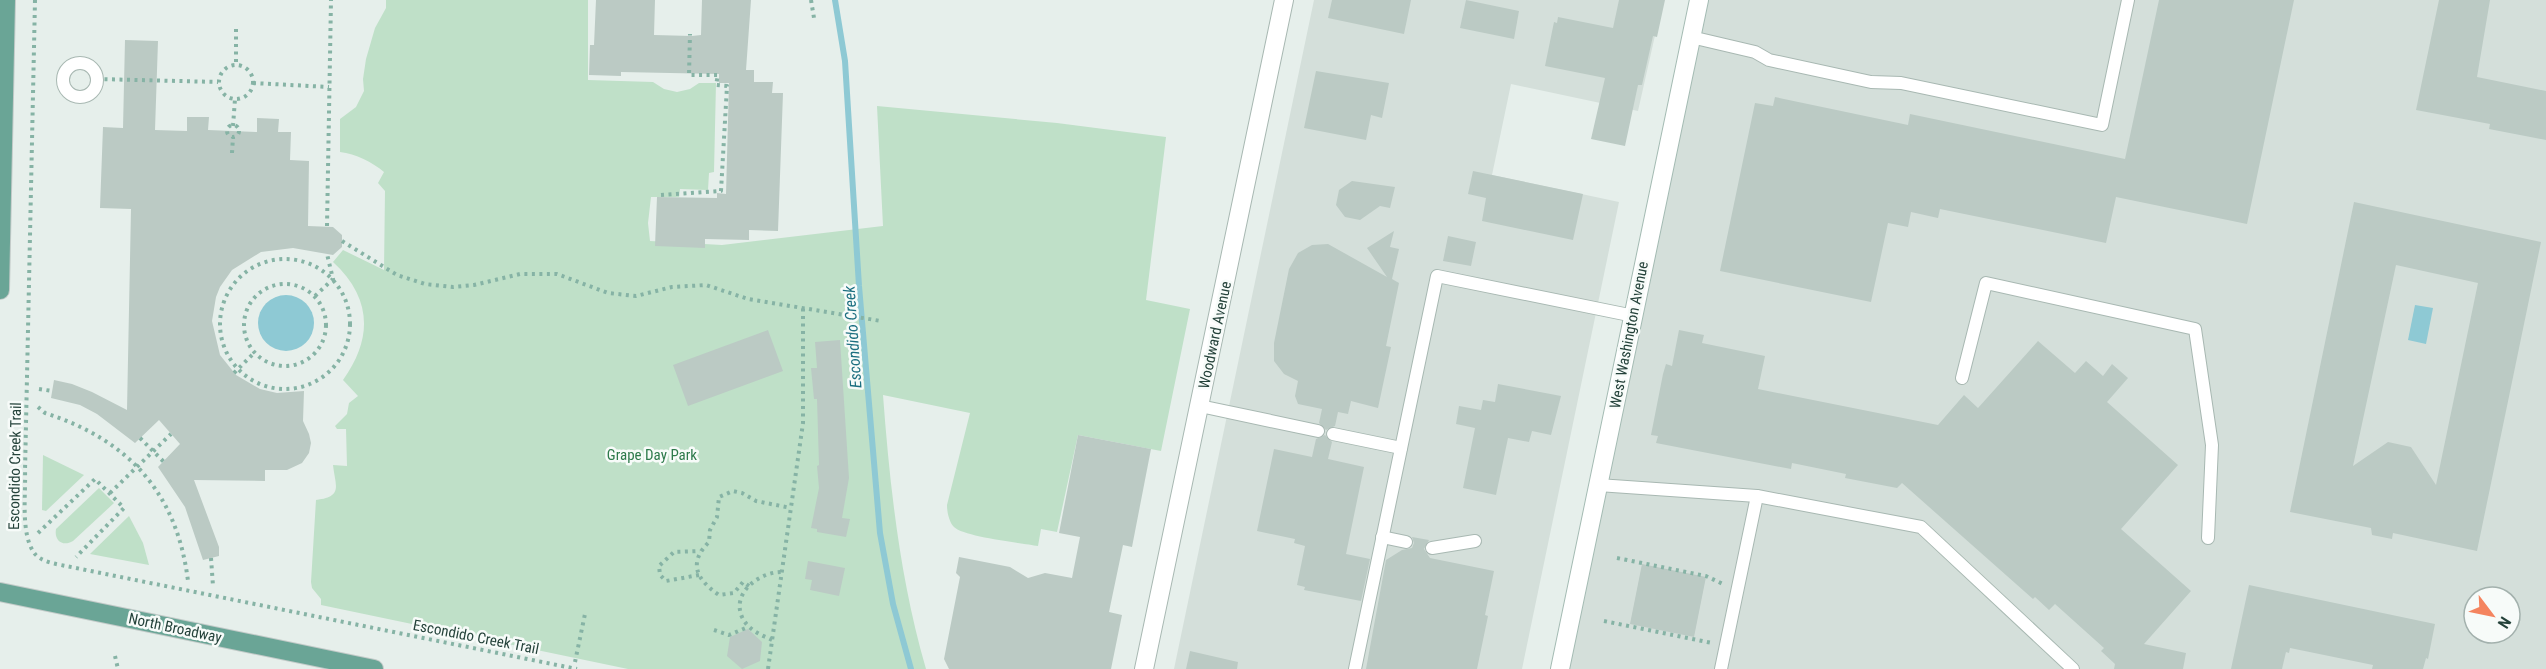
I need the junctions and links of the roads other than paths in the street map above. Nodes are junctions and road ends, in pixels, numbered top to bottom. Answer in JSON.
{"nodes":[{"id":1,"x":6,"y":0,"type":"edge"},
{"id":2,"x":1284,"y":0,"type":"edge"},
{"id":3,"x":1699,"y":0,"type":"edge"},
{"id":4,"x":2128,"y":0,"type":"edge"},
{"id":5,"x":1691,"y":37,"type":"junction"},
{"id":6,"x":0,"y":290,"type":"edge"},
{"id":7,"x":1634,"y":316,"type":"junction"},
{"id":8,"x":1962,"y":378,"type":"dead end"},
{"id":9,"x":1200,"y":406,"type":"junction"},
{"id":10,"x":1318,"y":430,"type":"dead end"},
{"id":11,"x":1333,"y":434,"type":"dead end"},
{"id":12,"x":1401,"y":448,"type":"junction"},
{"id":13,"x":1599,"y":485,"type":"junction"},
{"id":14,"x":1757,"y":496,"type":"junction"},
{"id":15,"x":1382,"y":537,"type":"junction"},
{"id":16,"x":2208,"y":538,"type":"dead end"},
{"id":17,"x":1475,"y":541,"type":"dead end"},
{"id":18,"x":1406,"y":542,"type":"dead end"},
{"id":19,"x":1432,"y":548,"type":"dead end"},
{"id":20,"x":0,"y":592,"type":"edge"},
{"id":21,"x":350,"y":667,"type":"edge"},
{"id":22,"x":374,"y":669,"type":"edge"},
{"id":23,"x":1144,"y":669,"type":"edge"},
{"id":24,"x":1355,"y":669,"type":"edge"},
{"id":25,"x":1560,"y":669,"type":"edge"},
{"id":26,"x":1721,"y":669,"type":"edge"},
{"id":27,"x":2073,"y":669,"type":"edge"}],
"edges":[{"from":1,"to":6,"type":"main road"},
{"from":2,"to":9,"type":"main road","name":"Woodward Avenue"},
{"from":3,"to":5,"type":"main road","name":"West Washington Avenue"},
{"from":4,"to":5,"type":"lane"},
{"from":5,"to":7,"type":"main road","name":"West Washington Avenue"},
{"from":7,"to":12,"type":"lane"},
{"from":7,"to":13,"type":"main road","name":"West Washington Avenue"},
{"from":8,"to":16,"type":"lane"},
{"from":9,"to":10,"type":"lane"},
{"from":9,"to":23,"type":"main road","name":"Woodward Avenue"},
{"from":11,"to":12,"type":"lane"},
{"from":12,"to":15,"type":"lane"},
{"from":13,"to":14,"type":"lane"},
{"from":13,"to":25,"type":"main road","name":"West Washington Avenue"},
{"from":14,"to":26,"type":"lane"},
{"from":14,"to":27,"type":"lane"},
{"from":15,"to":18,"type":"lane"},
{"from":15,"to":24,"type":"lane"},
{"from":17,"to":19,"type":"lane"},
{"from":20,"to":21,"type":"main road","name":"North Broadway"},
{"from":21,"to":22,"type":"main road","name":"North Broadway"}]}
